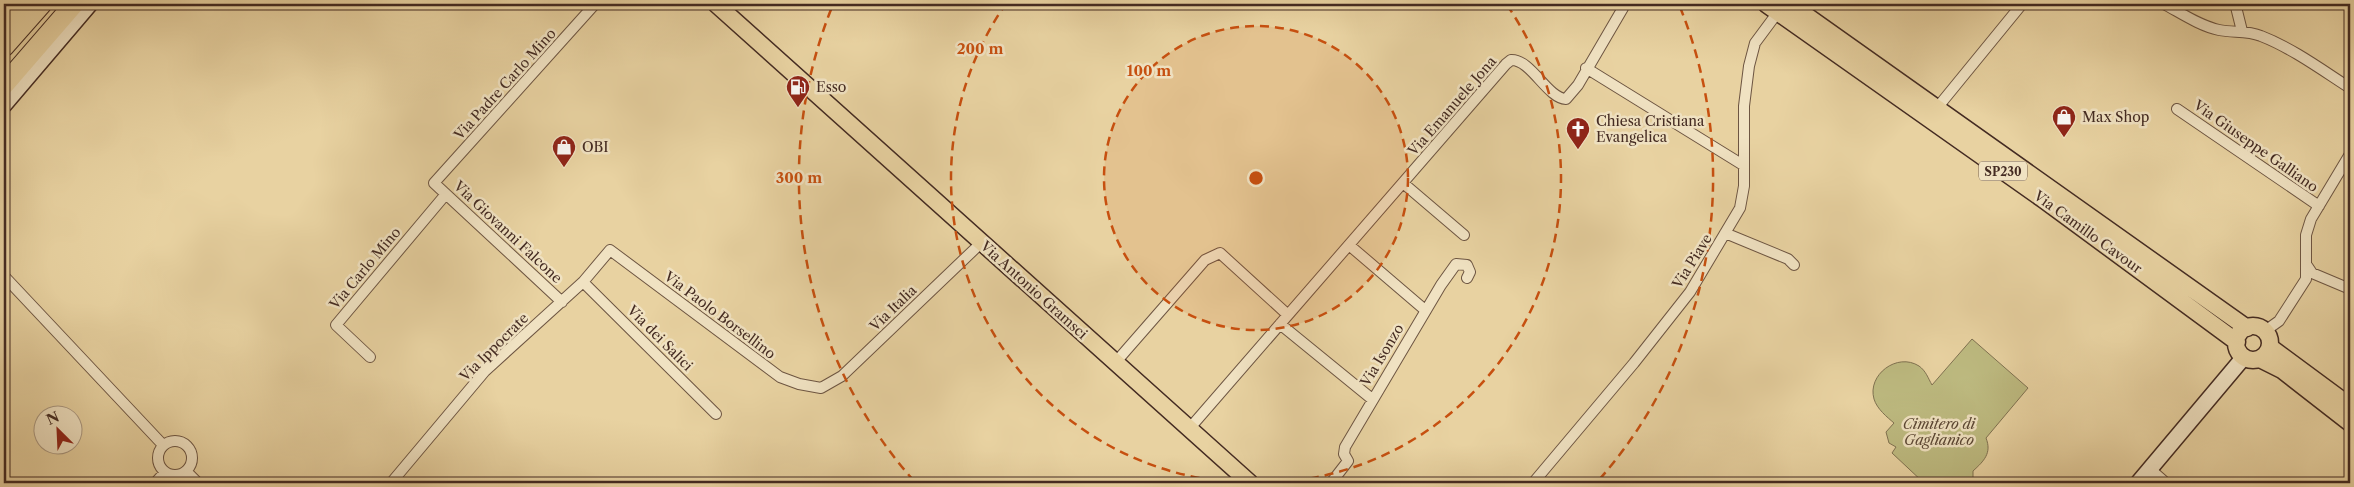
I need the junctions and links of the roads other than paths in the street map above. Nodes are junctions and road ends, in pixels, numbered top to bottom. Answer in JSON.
{"nodes":[{"id":1,"x":20,"y":4,"type":"edge"},
{"id":2,"x":42,"y":4,"type":"edge"},
{"id":3,"x":58,"y":4,"type":"edge"},
{"id":4,"x":74,"y":4,"type":"edge"},
{"id":5,"x":90,"y":4,"type":"edge"},
{"id":6,"x":595,"y":4,"type":"edge"},
{"id":7,"x":716,"y":4,"type":"edge"},
{"id":8,"x":2022,"y":4,"type":"edge"},
{"id":9,"x":2164,"y":4,"type":"edge"},
{"id":10,"x":2238,"y":4,"type":"edge"},
{"id":11,"x":1778,"y":7,"type":"edge"},
{"id":12,"x":1623,"y":8,"type":"dead end"},
{"id":13,"x":4,"y":22,"type":"edge"},
{"id":14,"x":2242,"y":31,"type":"junction"},
{"id":15,"x":4,"y":47,"type":"edge"},
{"id":16,"x":4,"y":66,"type":"edge"},
{"id":17,"x":1586,"y":68,"type":"junction"},
{"id":18,"x":4,"y":85,"type":"edge"},
{"id":19,"x":2350,"y":88,"type":"edge"},
{"id":20,"x":4,"y":104,"type":"edge"},
{"id":21,"x":1937,"y":108,"type":"junction"},
{"id":22,"x":2177,"y":109,"type":"dead end"},
{"id":23,"x":2350,"y":154,"type":"edge"},
{"id":24,"x":1743,"y":164,"type":"junction"},
{"id":25,"x":434,"y":183,"type":"joint"},
{"id":26,"x":1403,"y":183,"type":"junction"},
{"id":27,"x":446,"y":194,"type":"junction"},
{"id":28,"x":2319,"y":206,"type":"junction"},
{"id":29,"x":1725,"y":233,"type":"junction"},
{"id":30,"x":1464,"y":235,"type":"dead end"},
{"id":31,"x":981,"y":243,"type":"junction"},
{"id":32,"x":1349,"y":245,"type":"junction"},
{"id":33,"x":610,"y":250,"type":"joint"},
{"id":34,"x":2306,"y":264,"type":"junction"},
{"id":35,"x":1794,"y":265,"type":"dead end"},
{"id":36,"x":4,"y":276,"type":"edge"},
{"id":37,"x":1467,"y":278,"type":"dead end"},
{"id":38,"x":583,"y":282,"type":"junction"},
{"id":39,"x":2350,"y":289,"type":"edge"},
{"id":40,"x":562,"y":302,"type":"junction"},
{"id":41,"x":1425,"y":310,"type":"junction"},
{"id":42,"x":1288,"y":315,"type":"junction"},
{"id":43,"x":1280,"y":324,"type":"junction"},
{"id":44,"x":2247,"y":328,"type":"junction"},
{"id":45,"x":2265,"y":331,"type":"junction"},
{"id":46,"x":2237,"y":342,"type":"junction"},
{"id":47,"x":2265,"y":353,"type":"junction"},
{"id":48,"x":370,"y":357,"type":"dead end"},
{"id":49,"x":2244,"y":357,"type":"junction"},
{"id":50,"x":1115,"y":363,"type":"junction"},
{"id":51,"x":821,"y":388,"type":"joint"},
{"id":52,"x":1372,"y":399,"type":"junction"},
{"id":53,"x":2350,"y":406,"type":"edge"},
{"id":54,"x":716,"y":414,"type":"dead end"},
{"id":55,"x":2350,"y":423,"type":"edge"},
{"id":56,"x":1189,"y":429,"type":"junction"},
{"id":57,"x":163,"y":445,"type":"junction"},
{"id":58,"x":2150,"y":469,"type":"junction"},
{"id":59,"x":186,"y":471,"type":"junction"},
{"id":60,"x":165,"y":472,"type":"junction"},
{"id":61,"x":155,"y":483,"type":"edge"},
{"id":62,"x":198,"y":483,"type":"edge"},
{"id":63,"x":391,"y":483,"type":"edge"},
{"id":64,"x":1250,"y":483,"type":"edge"},
{"id":65,"x":1331,"y":483,"type":"edge"},
{"id":66,"x":1533,"y":483,"type":"edge"},
{"id":67,"x":2138,"y":483,"type":"edge"},
{"id":68,"x":2166,"y":483,"type":"edge"}],
"edges":[{"from":1,"to":13,"type":"highway"},
{"from":2,"to":15,"type":"highway"},
{"from":3,"to":16,"type":"highway"},
{"from":4,"to":18,"type":"highway"},
{"from":5,"to":20,"type":"street"},
{"from":6,"to":25,"type":"street","name":"Via Padre Carlo Mino"},
{"from":7,"to":31,"type":"main road","name":"Via Antonio Gramsci"},
{"from":8,"to":21,"type":"street"},
{"from":9,"to":14,"type":"street"},
{"from":10,"to":14,"type":"street"},
{"from":11,"to":21,"type":"main road","name":"Via Camillo Cavour","number":"SP230"},
{"from":11,"to":24,"type":"street","name":"Via Piave"},
{"from":11,"to":46,"type":"main road","name":"Via Camillo Cavour","number":"SP230"},
{"from":12,"to":17,"type":"street"},
{"from":14,"to":19,"type":"street"},
{"from":17,"to":24,"type":"street"},
{"from":17,"to":26,"type":"street","name":"Via Emanuele Jona"},
{"from":21,"to":44,"type":"main road","name":"Via Camillo Cavour","number":"SP230"},
{"from":22,"to":28,"type":"street","name":"Via Giuseppe Galliano"},
{"from":23,"to":28,"type":"street","name":"Via Giuseppe Galliano"},
{"from":24,"to":29,"type":"street","name":"Via Piave"},
{"from":25,"to":27,"type":"street","name":"Via Giovanni Falcone"},
{"from":26,"to":30,"type":"street"},
{"from":26,"to":32,"type":"street","name":"Via Emanuele Jona"},
{"from":27,"to":40,"type":"street","name":"Via Giovanni Falcone"},
{"from":27,"to":48,"type":"street","name":"Via Carlo Mino"},
{"from":28,"to":34,"type":"street","name":"Via Giuseppe Galliano"},
{"from":29,"to":35,"type":"street"},
{"from":29,"to":66,"type":"street","name":"Via Piave"},
{"from":31,"to":50,"type":"main road","name":"Via Antonio Gramsci"},
{"from":31,"to":51,"type":"street","name":"Via Italia"},
{"from":32,"to":41,"type":"street"},
{"from":32,"to":42,"type":"street","name":"Via Emanuele Jona"},
{"from":33,"to":38,"type":"street","name":"Via Ippocrate"},
{"from":33,"to":51,"type":"street","name":"Via Paolo Borsellino"},
{"from":34,"to":39,"type":"street"},
{"from":34,"to":45,"type":"street","name":"Via Giuseppe Galliano"},
{"from":36,"to":57,"type":"street"},
{"from":37,"to":41,"type":"street","name":"Via Isonzo"},
{"from":38,"to":40,"type":"street","name":"Via Ippocrate"},
{"from":38,"to":54,"type":"street","name":"Via dei Salici"},
{"from":40,"to":63,"type":"street","name":"Via Ippocrate"},
{"from":41,"to":52,"type":"street","name":"Via Isonzo"},
{"from":42,"to":43,"type":"street","name":"Via Emanuele Jona"},
{"from":42,"to":50,"type":"street"},
{"from":43,"to":52,"type":"street"},
{"from":43,"to":56,"type":"street","name":"Via Emanuele Jona"},
{"from":44,"to":45,"type":"main road","name":"Via Camillo Cavour","number":"SP230"},
{"from":44,"to":46,"type":"main road"},
{"from":45,"to":47,"type":"main road"},
{"from":46,"to":49,"type":"main road","name":"Via Camillo Cavour","number":"SP230"},
{"from":47,"to":49,"type":"main road"},
{"from":47,"to":53,"type":"main road"},
{"from":47,"to":55,"type":"main road"},
{"from":49,"to":58,"type":"street"},
{"from":50,"to":56,"type":"main road","name":"Via Antonio Gramsci"},
{"from":52,"to":65,"type":"street","name":"Via Isonzo"},
{"from":56,"to":64,"type":"main road","name":"Via Antonio Gramsci"},
{"from":57,"to":59,"type":"street"},
{"from":57,"to":60,"type":"street"},
{"from":58,"to":67,"type":"street"},
{"from":58,"to":68,"type":"street"},
{"from":59,"to":60,"type":"street"},
{"from":59,"to":62,"type":"street"},
{"from":60,"to":61,"type":"street"}]}
